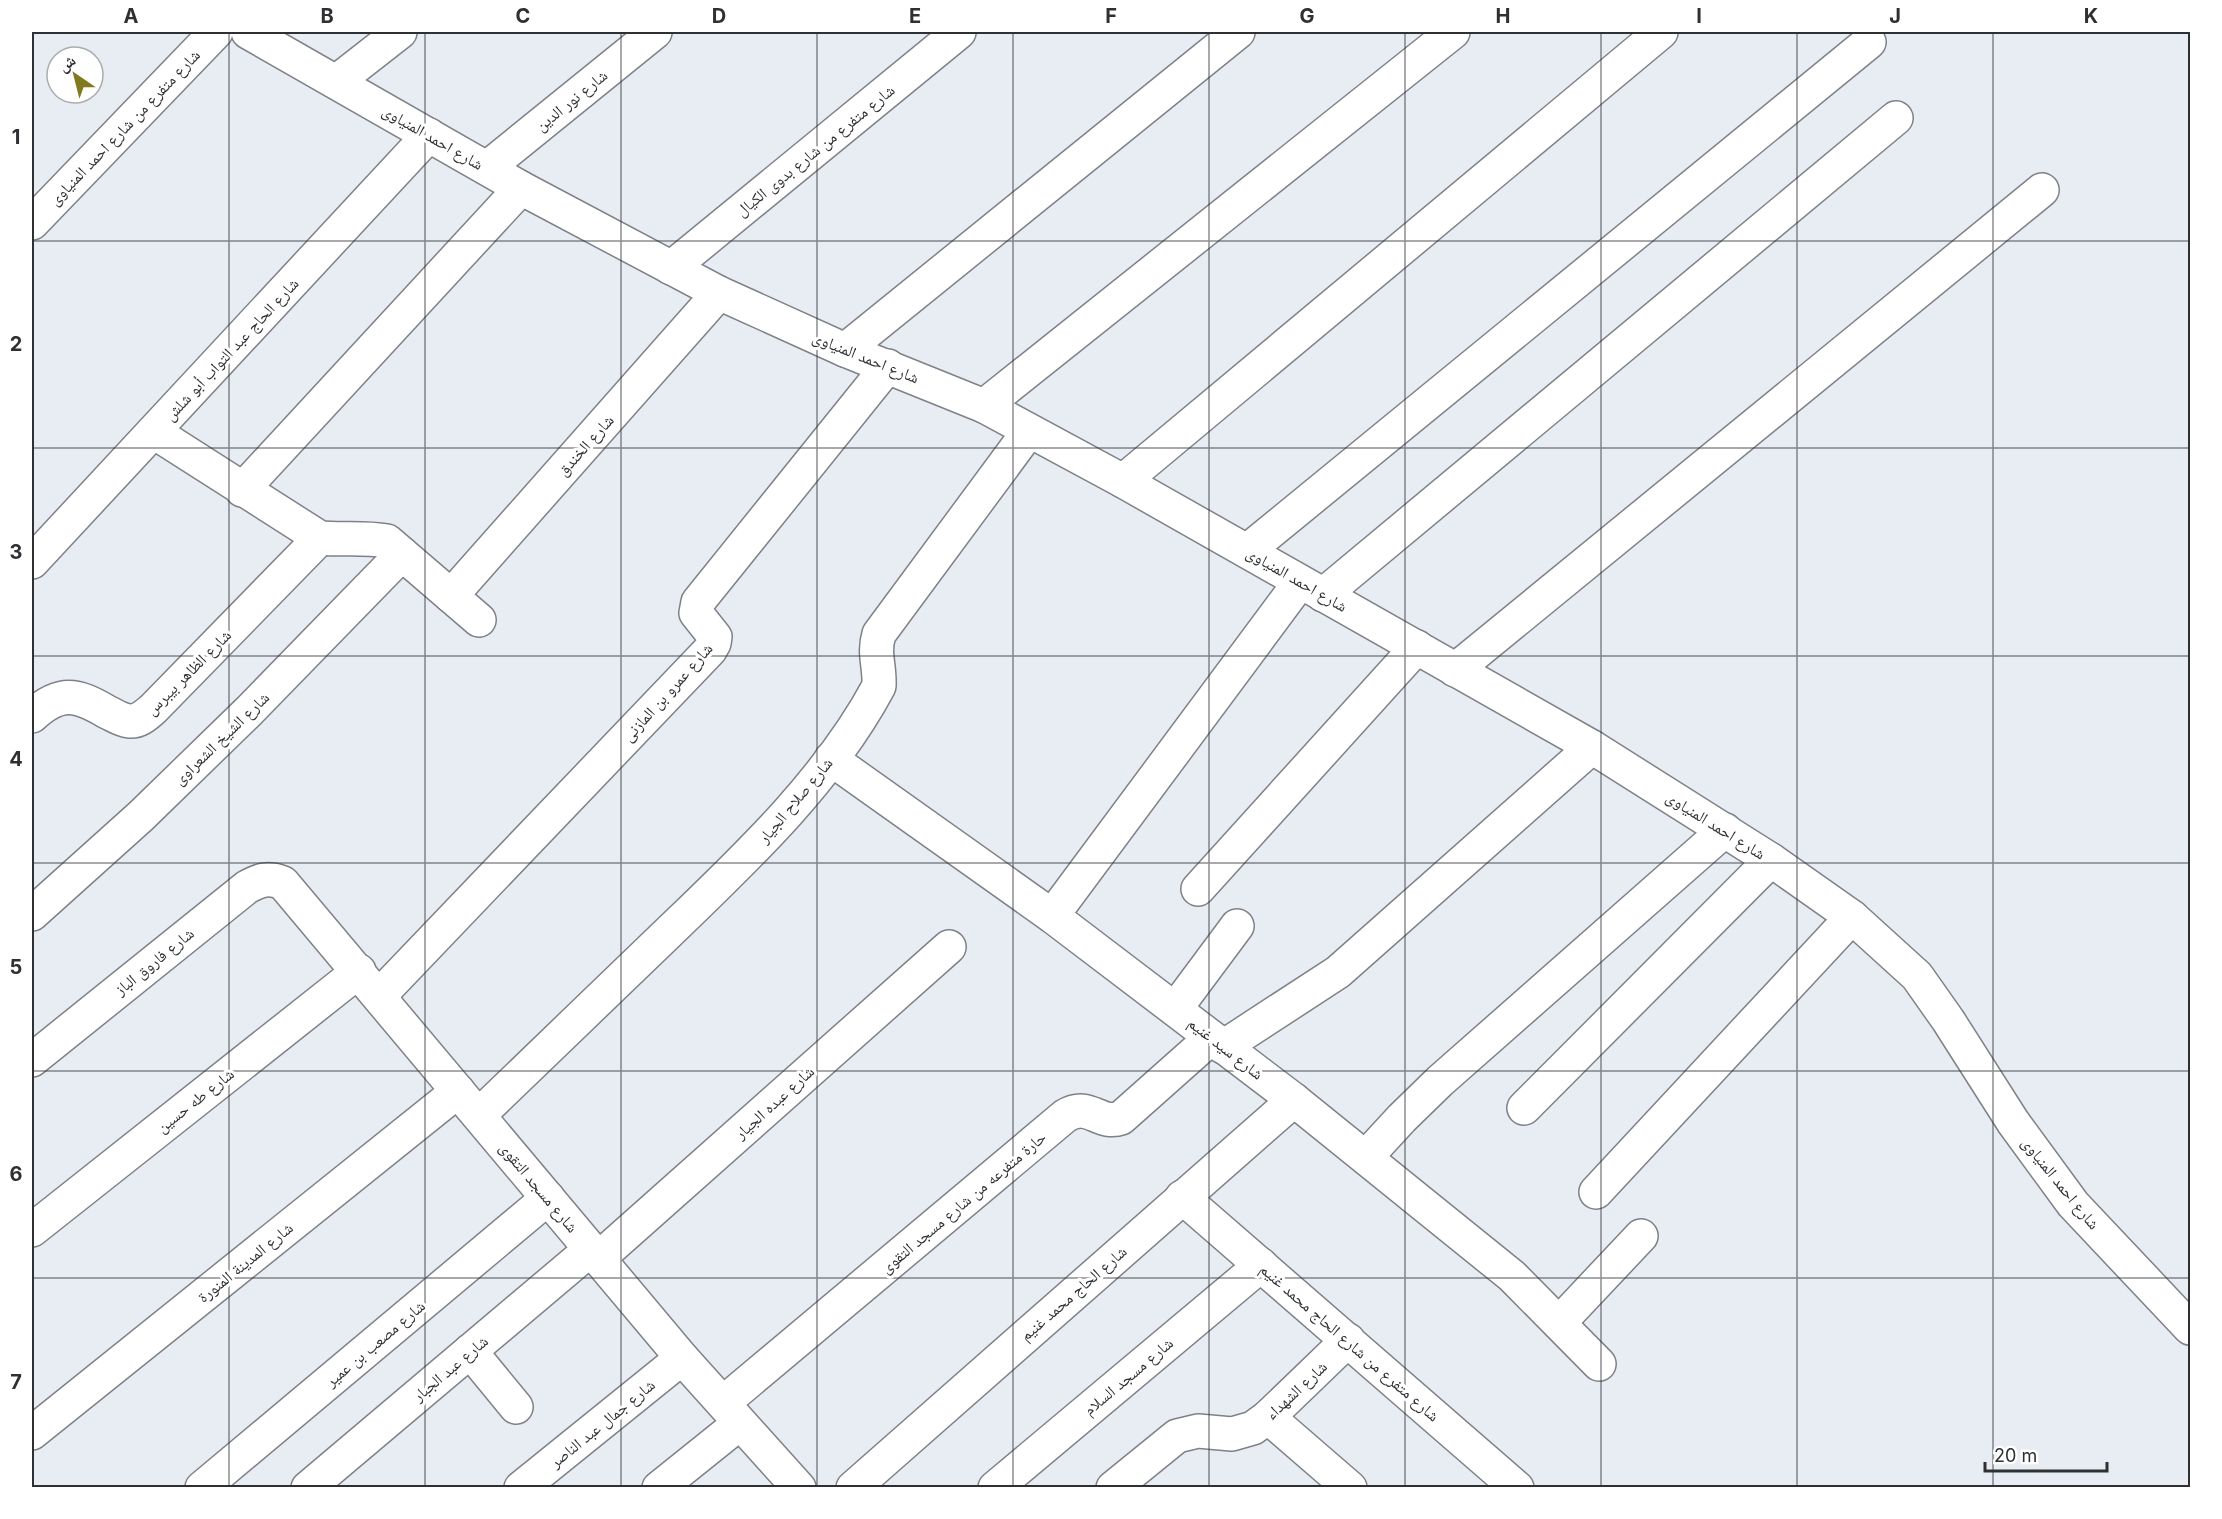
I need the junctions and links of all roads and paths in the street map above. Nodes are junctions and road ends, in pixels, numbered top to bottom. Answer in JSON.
{"nodes":[{"id":1,"x":216,"y":32,"type":"edge"},
{"id":2,"x":248,"y":32,"type":"edge"},
{"id":3,"x":399,"y":32,"type":"edge"},
{"id":4,"x":655,"y":32,"type":"edge"},
{"id":5,"x":959,"y":32,"type":"edge"},
{"id":6,"x":1238,"y":32,"type":"edge"},
{"id":7,"x":1453,"y":32,"type":"edge"},
{"id":8,"x":1661,"y":32,"type":"edge"},
{"id":9,"x":1869,"y":42,"type":"dead end"},
{"id":10,"x":336,"y":82,"type":"junction"},
{"id":11,"x":1896,"y":118,"type":"dead end"},
{"id":12,"x":429,"y":135,"type":"junction"},
{"id":13,"x":487,"y":168,"type":"junction"},
{"id":14,"x":521,"y":188,"type":"junction"},
{"id":15,"x":2042,"y":190,"type":"dead end"},
{"id":16,"x":32,"y":223,"type":"edge"},
{"id":17,"x":670,"y":268,"type":"junction"},
{"id":18,"x":719,"y":293,"type":"junction"},
{"id":19,"x":845,"y":350,"type":"junction"},
{"id":20,"x":888,"y":366,"type":"junction"},
{"id":21,"x":984,"y":406,"type":"junction"},
{"id":22,"x":1029,"y":431,"type":"junction"},
{"id":23,"x":154,"y":432,"type":"junction"},
{"id":24,"x":1123,"y":481,"type":"junction"},
{"id":25,"x":242,"y":490,"type":"junction"},
{"id":26,"x":320,"y":538,"type":"junction"},
{"id":27,"x":1247,"y":551,"type":"junction"},
{"id":28,"x":402,"y":554,"type":"junction"},
{"id":29,"x":32,"y":562,"type":"edge"},
{"id":30,"x":1312,"y":589,"type":"junction"},
{"id":31,"x":451,"y":596,"type":"junction"},
{"id":32,"x":479,"y":620,"type":"dead end"},
{"id":33,"x":1417,"y":647,"type":"junction"},
{"id":34,"x":1455,"y":670,"type":"junction"},
{"id":35,"x":32,"y":716,"type":"edge"},
{"id":36,"x":1592,"y":747,"type":"junction"},
{"id":37,"x":831,"y":759,"type":"junction"},
{"id":38,"x":1725,"y":830,"type":"junction"},
{"id":39,"x":1771,"y":860,"type":"junction"},
{"id":40,"x":283,"y":883,"type":"joint"},
{"id":41,"x":1198,"y":889,"type":"dead end"},
{"id":42,"x":32,"y":914,"type":"edge"},
{"id":43,"x":1052,"y":916,"type":"junction"},
{"id":44,"x":1852,"y":917,"type":"junction"},
{"id":45,"x":1237,"y":926,"type":"dead end"},
{"id":46,"x":949,"y":947,"type":"dead end"},
{"id":47,"x":358,"y":971,"type":"junction"},
{"id":48,"x":379,"y":996,"type":"junction"},
{"id":49,"x":1176,"y":1008,"type":"junction"},
{"id":50,"x":1217,"y":1043,"type":"junction"},
{"id":51,"x":32,"y":1060,"type":"edge"},
{"id":52,"x":458,"y":1091,"type":"junction"},
{"id":53,"x":1294,"y":1100,"type":"junction"},
{"id":54,"x":1524,"y":1108,"type":"dead end"},
{"id":55,"x":479,"y":1115,"type":"junction"},
{"id":56,"x":1366,"y":1156,"type":"junction"},
{"id":57,"x":1596,"y":1192,"type":"dead end"},
{"id":58,"x":1182,"y":1197,"type":"junction"},
{"id":59,"x":548,"y":1198,"type":"junction"},
{"id":60,"x":32,"y":1230,"type":"edge"},
{"id":61,"x":1641,"y":1236,"type":"dead end"},
{"id":62,"x":595,"y":1253,"type":"junction"},
{"id":63,"x":1261,"y":1265,"type":"junction"},
{"id":64,"x":1558,"y":1323,"type":"junction"},
{"id":65,"x":2190,"y":1328,"type":"edge"},
{"id":66,"x":1348,"y":1340,"type":"junction"},
{"id":67,"x":470,"y":1351,"type":"junction"},
{"id":68,"x":682,"y":1358,"type":"junction"},
{"id":69,"x":1599,"y":1364,"type":"dead end"},
{"id":70,"x":516,"y":1407,"type":"dead end"},
{"id":71,"x":731,"y":1413,"type":"junction"},
{"id":72,"x":1268,"y":1417,"type":"junction"},
{"id":73,"x":32,"y":1433,"type":"edge"},
{"id":74,"x":1330,"y":1482,"type":"edge"},
{"id":75,"x":202,"y":1488,"type":"edge"},
{"id":76,"x":308,"y":1488,"type":"edge"},
{"id":77,"x":521,"y":1488,"type":"edge"},
{"id":78,"x":659,"y":1488,"type":"edge"},
{"id":79,"x":799,"y":1488,"type":"edge"},
{"id":80,"x":853,"y":1488,"type":"edge"},
{"id":81,"x":995,"y":1488,"type":"edge"},
{"id":82,"x":1113,"y":1488,"type":"edge"},
{"id":83,"x":1517,"y":1488,"type":"edge"}],
"edges":[{"from":1,"to":16,"type":"street","name":"شارع متفرع من شارع احمد المنياوى"},
{"from":2,"to":10,"type":"street","name":"شارع احمد المنياوى"},
{"from":3,"to":10,"type":"street"},
{"from":4,"to":13,"type":"street","name":"شارع نور الدين"},
{"from":5,"to":17,"type":"street","name":"شارع متفرع من شارع بدوى الكيال"},
{"from":6,"to":19,"type":"street"},
{"from":7,"to":21,"type":"street"},
{"from":8,"to":24,"type":"street"},
{"from":9,"to":27,"type":"street"},
{"from":10,"to":12,"type":"street","name":"شارع احمد المنياوى"},
{"from":11,"to":30,"type":"street"},
{"from":12,"to":13,"type":"street","name":"شارع احمد المنياوى"},
{"from":12,"to":23,"type":"street","name":"شارع الحاج عبد التواب أبو شلش"},
{"from":13,"to":14,"type":"street","name":"شارع احمد المنياوى"},
{"from":14,"to":17,"type":"street","name":"شارع احمد المنياوى"},
{"from":14,"to":25,"type":"street"},
{"from":15,"to":34,"type":"street"},
{"from":17,"to":18,"type":"street","name":"شارع احمد المنياوى"},
{"from":18,"to":19,"type":"street","name":"شارع احمد المنياوى"},
{"from":18,"to":31,"type":"street","name":"شارع الخندق"},
{"from":19,"to":20,"type":"street","name":"شارع احمد المنياوى"},
{"from":20,"to":21,"type":"street","name":"شارع احمد المنياوى"},
{"from":20,"to":48,"type":"street","name":"شارع عمرو بن المازنى"},
{"from":21,"to":22,"type":"street","name":"شارع احمد المنياوى"},
{"from":22,"to":24,"type":"street","name":"شارع احمد المنياوى"},
{"from":22,"to":37,"type":"street","name":"شارع صلاح الجيار"},
{"from":23,"to":25,"type":"street"},
{"from":23,"to":29,"type":"street","name":"شارع الحاج عبد التواب أبو شلش"},
{"from":24,"to":27,"type":"street","name":"شارع احمد المنياوى"},
{"from":25,"to":26,"type":"street"},
{"from":26,"to":28,"type":"street"},
{"from":26,"to":35,"type":"street","name":"شارع الظاهر بيبرس"},
{"from":27,"to":30,"type":"street","name":"شارع احمد المنياوى"},
{"from":28,"to":31,"type":"street"},
{"from":28,"to":42,"type":"street","name":"شارع الشيخ الشعراوى"},
{"from":30,"to":33,"type":"street","name":"شارع احمد المنياوى"},
{"from":30,"to":43,"type":"street"},
{"from":31,"to":32,"type":"street"},
{"from":33,"to":34,"type":"street","name":"شارع احمد المنياوى"},
{"from":33,"to":41,"type":"street"},
{"from":34,"to":36,"type":"street","name":"شارع احمد المنياوى"},
{"from":36,"to":38,"type":"street","name":"شارع احمد المنياوى"},
{"from":36,"to":50,"type":"street","name":"حارة متفرعه من شارع مسجد التقوى"},
{"from":37,"to":43,"type":"street","name":"شارع سيد غنيم"},
{"from":37,"to":55,"type":"street","name":"شارع صلاح الجيار"},
{"from":38,"to":39,"type":"street","name":"شارع احمد المنياوى"},
{"from":38,"to":56,"type":"street"},
{"from":39,"to":44,"type":"street","name":"شارع احمد المنياوى"},
{"from":39,"to":54,"type":"street"},
{"from":40,"to":47,"type":"street","name":"شارع مسجد التقوى"},
{"from":40,"to":51,"type":"street","name":"شارع فاروق الباز"},
{"from":43,"to":49,"type":"street","name":"شارع سيد غنيم"},
{"from":44,"to":57,"type":"street"},
{"from":44,"to":65,"type":"street","name":"شارع احمد المنياوى"},
{"from":45,"to":49,"type":"street"},
{"from":46,"to":62,"type":"street","name":"شارع عبده الجيار"},
{"from":47,"to":48,"type":"street","name":"شارع مسجد التقوى"},
{"from":47,"to":60,"type":"street","name":"شارع طه حسين"},
{"from":48,"to":52,"type":"street","name":"شارع مسجد التقوى"},
{"from":49,"to":50,"type":"street","name":"شارع سيد غنيم"},
{"from":50,"to":53,"type":"street","name":"شارع سيد غنيم"},
{"from":50,"to":71,"type":"street","name":"حارة متفرعه من شارع مسجد التقوى"},
{"from":52,"to":55,"type":"street","name":"شارع مسجد التقوى"},
{"from":52,"to":73,"type":"street","name":"شارع المدينة المنورة"},
{"from":53,"to":56,"type":"street","name":"شارع سيد غنيم"},
{"from":53,"to":58,"type":"street","name":"شارع الحاج محمد غنيم"},
{"from":55,"to":59,"type":"street","name":"شارع مسجد التقوى"},
{"from":56,"to":64,"type":"street","name":"شارع سيد غنيم"},
{"from":58,"to":63,"type":"street","name":"شارع متفرع من شارع الحاج محمد غنيم"},
{"from":58,"to":80,"type":"street","name":"شارع الحاج محمد غنيم"},
{"from":59,"to":62,"type":"street","name":"شارع مسجد التقوى"},
{"from":59,"to":75,"type":"street","name":"شارع مصعب بن عمير"},
{"from":61,"to":64,"type":"street"},
{"from":62,"to":67,"type":"street","name":"شارع عبد الجبار"},
{"from":62,"to":68,"type":"street","name":"شارع مسجد التقوى"},
{"from":63,"to":66,"type":"street","name":"شارع متفرع من شارع الحاج محمد غنيم"},
{"from":63,"to":81,"type":"street","name":"شارع مسجد السلام"},
{"from":64,"to":69,"type":"street","name":"شارع سيد غنيم"},
{"from":66,"to":72,"type":"street","name":"شارع الشهداء"},
{"from":66,"to":83,"type":"street","name":"شارع متفرع من شارع الحاج محمد غنيم"},
{"from":67,"to":70,"type":"street"},
{"from":67,"to":76,"type":"street","name":"شارع عبد الجبار"},
{"from":68,"to":71,"type":"street","name":"شارع مسجد التقوى"},
{"from":68,"to":77,"type":"street","name":"شارع جمال عبد الناصر"},
{"from":71,"to":78,"type":"street","name":"حارة متفرعه من شارع مسجد التقوى"},
{"from":71,"to":79,"type":"street","name":"شارع مسجد التقوى"},
{"from":72,"to":74,"type":"street"},
{"from":72,"to":82,"type":"street","name":"شارع الشهداء"}]}
